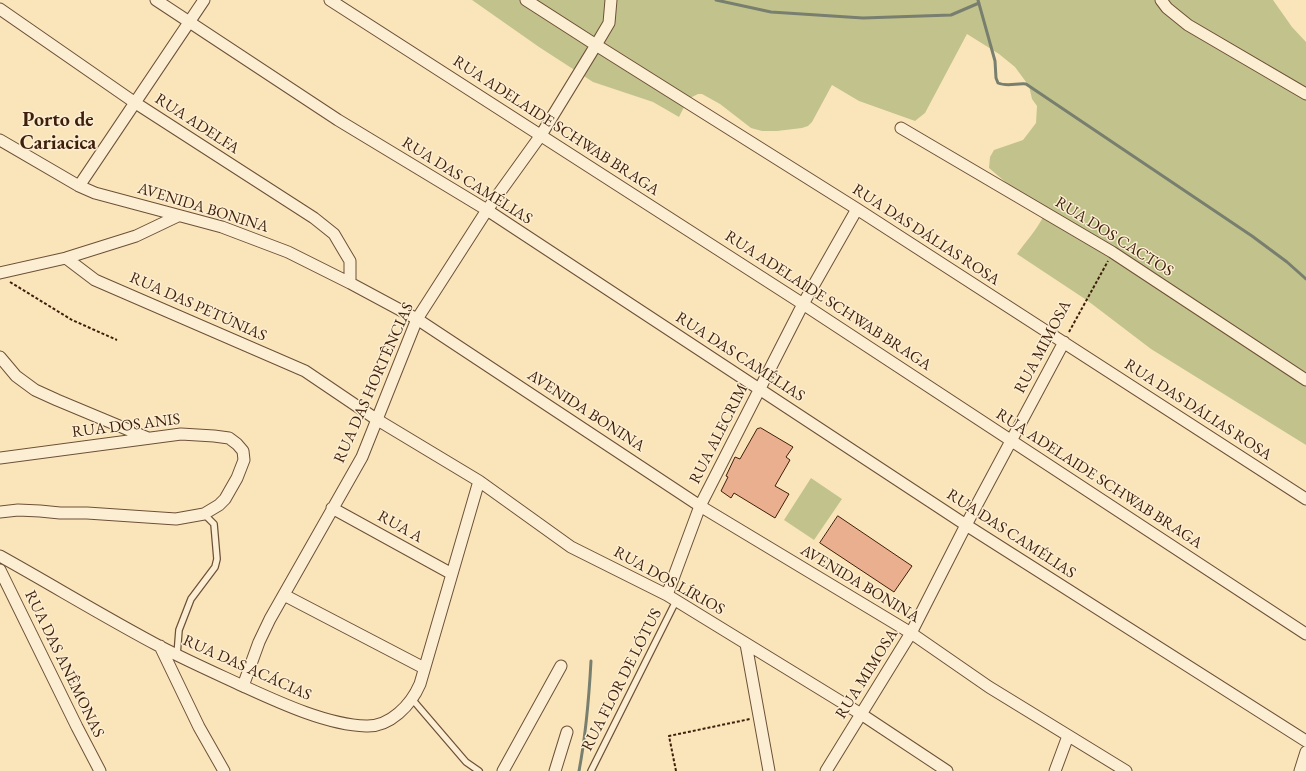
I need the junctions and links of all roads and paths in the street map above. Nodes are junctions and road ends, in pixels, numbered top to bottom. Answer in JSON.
{"nodes":[{"id":1,"x":156,"y":0,"type":"edge"},
{"id":2,"x":204,"y":0,"type":"edge"},
{"id":3,"x":330,"y":0,"type":"edge"},
{"id":4,"x":526,"y":0,"type":"edge"},
{"id":5,"x":611,"y":0,"type":"edge"},
{"id":6,"x":1162,"y":0,"type":"edge"},
{"id":7,"x":0,"y":9,"type":"edge"},
{"id":8,"x":189,"y":22,"type":"junction"},
{"id":9,"x":596,"y":45,"type":"junction"},
{"id":10,"x":1306,"y":94,"type":"edge"},
{"id":11,"x":134,"y":102,"type":"junction"},
{"id":12,"x":901,"y":128,"type":"dead end"},
{"id":13,"x":541,"y":135,"type":"junction"},
{"id":14,"x":0,"y":140,"type":"edge"},
{"id":15,"x":79,"y":186,"type":"junction"},
{"id":16,"x":857,"y":209,"type":"junction"},
{"id":17,"x":487,"y":210,"type":"junction"},
{"id":18,"x":178,"y":216,"type":"junction"},
{"id":19,"x":1112,"y":252,"type":"junction"},
{"id":20,"x":66,"y":258,"type":"junction"},
{"id":21,"x":3,"y":276,"type":"edge"},
{"id":22,"x":350,"y":283,"type":"junction"},
{"id":23,"x":803,"y":304,"type":"junction"},
{"id":24,"x":417,"y":319,"type":"junction"},
{"id":25,"x":117,"y":340,"type":"dead end"},
{"id":26,"x":1064,"y":342,"type":"junction"},
{"id":27,"x":0,"y":357,"type":"edge"},
{"id":28,"x":1306,"y":380,"type":"edge"},
{"id":29,"x":760,"y":390,"type":"junction"},
{"id":30,"x":376,"y":419,"type":"junction"},
{"id":31,"x":150,"y":439,"type":"junction"},
{"id":32,"x":1012,"y":440,"type":"junction"},
{"id":33,"x":0,"y":458,"type":"edge"},
{"id":34,"x":479,"y":481,"type":"junction"},
{"id":35,"x":1306,"y":499,"type":"edge"},
{"id":36,"x":700,"y":506,"type":"junction"},
{"id":37,"x":332,"y":508,"type":"junction"},
{"id":38,"x":0,"y":512,"type":"edge"},
{"id":39,"x":204,"y":514,"type":"junction"},
{"id":40,"x":966,"y":525,"type":"junction"},
{"id":41,"x":0,"y":556,"type":"edge"},
{"id":42,"x":0,"y":570,"type":"edge"},
{"id":43,"x":452,"y":574,"type":"junction"},
{"id":44,"x":284,"y":595,"type":"junction"},
{"id":45,"x":671,"y":598,"type":"junction"},
{"id":46,"x":911,"y":633,"type":"junction"},
{"id":47,"x":1306,"y":634,"type":"edge"},
{"id":48,"x":746,"y":644,"type":"junction"},
{"id":49,"x":160,"y":646,"type":"junction"},
{"id":50,"x":177,"y":655,"type":"junction"},
{"id":51,"x":561,"y":666,"type":"dead end"},
{"id":52,"x":424,"y":668,"type":"junction"},
{"id":53,"x":243,"y":686,"type":"junction"},
{"id":54,"x":412,"y":699,"type":"junction"},
{"id":55,"x":860,"y":714,"type":"junction"},
{"id":56,"x":760,"y":717,"type":"junction"},
{"id":57,"x":566,"y":732,"type":"dead end"},
{"id":58,"x":1068,"y":736,"type":"junction"},
{"id":59,"x":1306,"y":741,"type":"edge"},
{"id":60,"x":1306,"y":752,"type":"edge"},
{"id":61,"x":100,"y":771,"type":"edge"},
{"id":62,"x":224,"y":771,"type":"edge"},
{"id":63,"x":479,"y":771,"type":"edge"},
{"id":64,"x":503,"y":771,"type":"edge"},
{"id":65,"x":555,"y":771,"type":"edge"},
{"id":66,"x":591,"y":771,"type":"edge"},
{"id":67,"x":676,"y":771,"type":"edge"},
{"id":68,"x":768,"y":771,"type":"edge"},
{"id":69,"x":826,"y":771,"type":"edge"},
{"id":70,"x":947,"y":771,"type":"edge"},
{"id":71,"x":1055,"y":771,"type":"edge"},
{"id":72,"x":1126,"y":771,"type":"edge"},
{"id":73,"x":1300,"y":771,"type":"edge"}],
"edges":[{"from":1,"to":8,"type":"street","name":"RUA DAS CAMÉLIAS"},
{"from":2,"to":8,"type":"street"},
{"from":3,"to":13,"type":"street","name":"RUA ADELAIDE SCHWAB BRAGA"},
{"from":4,"to":9,"type":"street","name":"RUA DAS DÁLIAS ROSA"},
{"from":5,"to":9,"type":"street","name":"RUA DAS HORTÊNCIAS"},
{"from":6,"to":10,"type":"street"},
{"from":7,"to":11,"type":"street","name":"RUA ADELFA"},
{"from":8,"to":11,"type":"street"},
{"from":8,"to":17,"type":"street","name":"RUA DAS CAMÉLIAS"},
{"from":9,"to":13,"type":"street","name":"RUA DAS HORTÊNCIAS"},
{"from":9,"to":16,"type":"street","name":"RUA DAS DÁLIAS ROSA"},
{"from":11,"to":15,"type":"street"},
{"from":11,"to":22,"type":"street","name":"RUA ADELFA"},
{"from":12,"to":19,"type":"street","name":"RUA DOS CACTOS"},
{"from":13,"to":17,"type":"street","name":"RUA DAS HORTÊNCIAS"},
{"from":13,"to":23,"type":"street","name":"RUA ADELAIDE SCHWAB BRAGA"},
{"from":14,"to":15,"type":"street","name":"AVENIDA BONINA"},
{"from":15,"to":18,"type":"street","name":"AVENIDA BONINA"},
{"from":16,"to":23,"type":"street","name":"RUA ALECRIM"},
{"from":16,"to":26,"type":"street","name":"RUA DAS DÁLIAS ROSA"},
{"from":17,"to":24,"type":"street","name":"RUA DAS HORTÊNCIAS"},
{"from":17,"to":29,"type":"street","name":"RUA DAS CAMÉLIAS"},
{"from":18,"to":20,"type":"street"},
{"from":18,"to":22,"type":"street","name":"AVENIDA BONINA"},
{"from":19,"to":26,"type":"path","name":"RUA MIMOSA"},
{"from":19,"to":28,"type":"street","name":"RUA DOS CACTOS"},
{"from":20,"to":21,"type":"street"},
{"from":20,"to":30,"type":"street","name":"RUA DAS PETÚNIAS"},
{"from":21,"to":25,"type":"path"},
{"from":22,"to":24,"type":"street","name":"AVENIDA BONINA"},
{"from":23,"to":29,"type":"street","name":"RUA ALECRIM"},
{"from":23,"to":32,"type":"street","name":"RUA ADELAIDE SCHWAB BRAGA"},
{"from":24,"to":30,"type":"street","name":"RUA DAS HORTÊNCIAS"},
{"from":24,"to":36,"type":"street","name":"AVENIDA BONINA"},
{"from":26,"to":32,"type":"street","name":"RUA MIMOSA"},
{"from":26,"to":35,"type":"street","name":"RUA DAS DÁLIAS ROSA"},
{"from":27,"to":31,"type":"street"},
{"from":29,"to":36,"type":"street","name":"RUA ALECRIM"},
{"from":29,"to":40,"type":"street","name":"RUA DAS CAMÉLIAS"},
{"from":30,"to":34,"type":"street","name":"RUA DOS LÍRIOS"},
{"from":30,"to":37,"type":"street","name":"RUA DAS HORTÊNCIAS"},
{"from":31,"to":33,"type":"street","name":"RUA DOS ANIS"},
{"from":31,"to":39,"type":"street","name":"RUA DOS ANIS"},
{"from":32,"to":40,"type":"street","name":"RUA MIMOSA"},
{"from":32,"to":47,"type":"street","name":"RUA ADELAIDE SCHWAB BRAGA"},
{"from":34,"to":43,"type":"street","name":"RUA DAS ACÁCIAS"},
{"from":34,"to":45,"type":"street","name":"RUA DOS LÍRIOS"},
{"from":36,"to":45,"type":"street","name":"RUA ALECRIM"},
{"from":36,"to":46,"type":"street","name":"AVENIDA BONINA"},
{"from":37,"to":43,"type":"street","name":"RUA A"},
{"from":37,"to":44,"type":"street","name":"RUA DAS HORTÊNCIAS"},
{"from":38,"to":39,"type":"street"},
{"from":39,"to":50,"type":"lane"},
{"from":40,"to":46,"type":"street","name":"RUA MIMOSA"},
{"from":40,"to":59,"type":"street","name":"RUA DAS CAMÉLIAS"},
{"from":41,"to":49,"type":"street","name":"RUA DAS ACÁCIAS"},
{"from":42,"to":61,"type":"street","name":"RUA DAS ANÊMONAS"},
{"from":43,"to":52,"type":"street","name":"RUA DAS ACÁCIAS"},
{"from":44,"to":52,"type":"street"},
{"from":44,"to":53,"type":"street","name":"RUA DAS HORTÊNCIAS"},
{"from":45,"to":48,"type":"street","name":"RUA DOS LÍRIOS"},
{"from":45,"to":66,"type":"lane","name":"RUA FLOR DE LÓTUS"},
{"from":46,"to":55,"type":"street","name":"RUA MIMOSA"},
{"from":46,"to":58,"type":"street","name":"AVENIDA BONINA"},
{"from":48,"to":55,"type":"street","name":"RUA DOS LÍRIOS"},
{"from":48,"to":56,"type":"street"},
{"from":49,"to":50,"type":"street","name":"RUA DAS ACÁCIAS"},
{"from":49,"to":62,"type":"street"},
{"from":50,"to":53,"type":"street","name":"RUA DAS ACÁCIAS"},
{"from":51,"to":64,"type":"street"},
{"from":52,"to":54,"type":"street","name":"RUA DAS ACÁCIAS"},
{"from":53,"to":54,"type":"street","name":"RUA DAS ACÁCIAS"},
{"from":54,"to":63,"type":"lane"},
{"from":55,"to":69,"type":"street","name":"RUA MIMOSA"},
{"from":55,"to":70,"type":"street","name":"RUA DOS LÍRIOS"},
{"from":56,"to":67,"type":"path"},
{"from":56,"to":68,"type":"street"},
{"from":57,"to":65,"type":"street"},
{"from":58,"to":71,"type":"street"},
{"from":58,"to":72,"type":"street","name":"AVENIDA BONINA"},
{"from":60,"to":73,"type":"street"}]}
